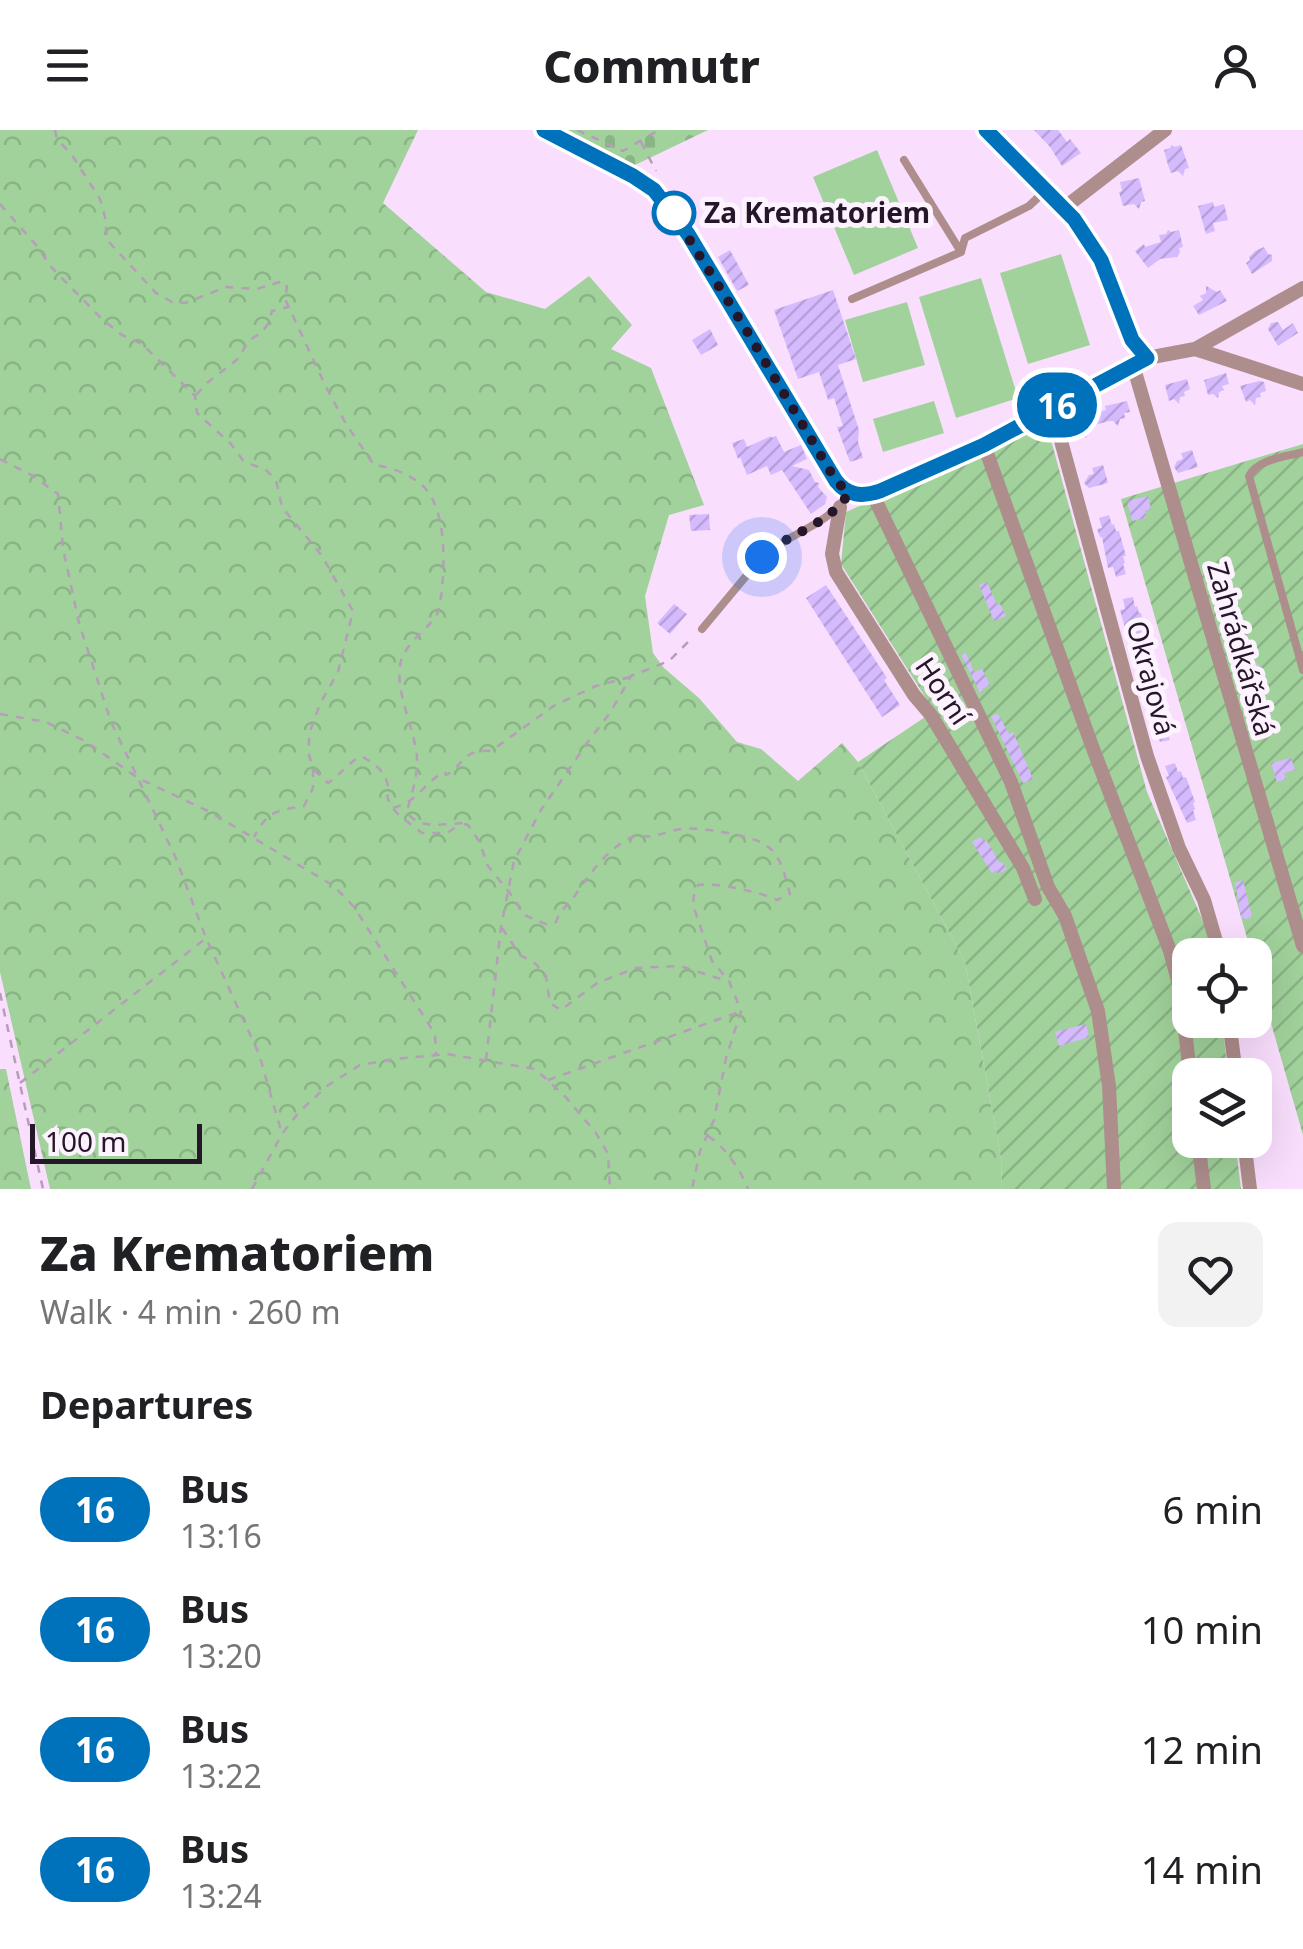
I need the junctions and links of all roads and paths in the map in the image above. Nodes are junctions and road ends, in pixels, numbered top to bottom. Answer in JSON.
{"nodes":[{"id":1,"x":54,"y":130,"type":"edge"},
{"id":2,"x":544,"y":130,"type":"edge"},
{"id":3,"x":577,"y":130,"type":"edge"},
{"id":4,"x":658,"y":130,"type":"edge"},
{"id":5,"x":986,"y":130,"type":"edge"},
{"id":6,"x":1166,"y":130,"type":"edge"},
{"id":7,"x":641,"y":142,"type":"junction"},
{"id":8,"x":904,"y":160,"type":"dead end"},
{"id":9,"x":656,"y":171,"type":"dead end"},
{"id":10,"x":1046,"y":190,"type":"junction"},
{"id":11,"x":0,"y":204,"type":"edge"},
{"id":12,"x":1064,"y":208,"type":"junction"},
{"id":13,"x":961,"y":252,"type":"junction"},
{"id":14,"x":1303,"y":288,"type":"edge"},
{"id":15,"x":852,"y":299,"type":"dead end"},
{"id":16,"x":289,"y":306,"type":"junction"},
{"id":17,"x":1195,"y":349,"type":"junction"},
{"id":18,"x":1140,"y":361,"type":"junction"},
{"id":19,"x":1303,"y":384,"type":"edge"},
{"id":20,"x":195,"y":396,"type":"junction"},
{"id":21,"x":1052,"y":408,"type":"junction"},
{"id":22,"x":984,"y":445,"type":"junction"},
{"id":23,"x":1303,"y":452,"type":"edge"},
{"id":24,"x":0,"y":459,"type":"edge"},
{"id":25,"x":849,"y":493,"type":"junction"},
{"id":26,"x":872,"y":494,"type":"junction"},
{"id":27,"x":840,"y":507,"type":"junction"},
{"id":28,"x":702,"y":629,"type":"joint"},
{"id":29,"x":1303,"y":670,"type":"edge"},
{"id":30,"x":631,"y":676,"type":"junction"},
{"id":31,"x":0,"y":714,"type":"edge"},
{"id":32,"x":313,"y":769,"type":"junction"},
{"id":33,"x":138,"y":778,"type":"junction"},
{"id":34,"x":408,"y":804,"type":"junction"},
{"id":35,"x":393,"y":808,"type":"junction"},
{"id":36,"x":463,"y":823,"type":"junction"},
{"id":37,"x":254,"y":837,"type":"junction"},
{"id":38,"x":508,"y":892,"type":"junction"},
{"id":39,"x":1035,"y":899,"type":"dead end"},
{"id":40,"x":501,"y":927,"type":"junction"},
{"id":41,"x":206,"y":938,"type":"junction"},
{"id":42,"x":1215,"y":938,"type":"edge"},
{"id":43,"x":1303,"y":946,"type":"edge"},
{"id":44,"x":729,"y":981,"type":"junction"},
{"id":45,"x":0,"y":993,"type":"edge"},
{"id":46,"x":741,"y":1011,"type":"junction"},
{"id":47,"x":436,"y":1055,"type":"junction"},
{"id":48,"x":1188,"y":1058,"type":"edge"},
{"id":49,"x":486,"y":1060,"type":"junction"},
{"id":50,"x":547,"y":1080,"type":"junction"},
{"id":51,"x":20,"y":1083,"type":"junction"},
{"id":52,"x":282,"y":1134,"type":"junction"},
{"id":53,"x":707,"y":1136,"type":"junction"},
{"id":54,"x":1200,"y":1158,"type":"edge"},
{"id":55,"x":1246,"y":1158,"type":"edge"},
{"id":56,"x":43,"y":1189,"type":"edge"},
{"id":57,"x":252,"y":1189,"type":"edge"},
{"id":58,"x":610,"y":1189,"type":"edge"},
{"id":59,"x":692,"y":1189,"type":"edge"},
{"id":60,"x":748,"y":1189,"type":"edge"},
{"id":61,"x":1114,"y":1189,"type":"edge"},
{"id":62,"x":1204,"y":1189,"type":"edge"},
{"id":63,"x":1250,"y":1189,"type":"edge"}],
"edges":[{"from":1,"to":16,"type":"path"},
{"from":2,"to":25,"type":"street"},
{"from":3,"to":7,"type":"path"},
{"from":4,"to":7,"type":"path"},
{"from":5,"to":10,"type":"street","name":"Zahrádkářská"},
{"from":6,"to":12,"type":"street"},
{"from":7,"to":9,"type":"path"},
{"from":8,"to":13,"type":"lane"},
{"from":10,"to":12,"type":"street","name":"Zahrádkářská"},
{"from":10,"to":13,"type":"lane"},
{"from":11,"to":20,"type":"path"},
{"from":12,"to":18,"type":"street","name":"Zahrádkářská"},
{"from":13,"to":15,"type":"lane"},
{"from":14,"to":17,"type":"street"},
{"from":16,"to":20,"type":"path"},
{"from":16,"to":34,"type":"path"},
{"from":17,"to":18,"type":"street"},
{"from":17,"to":19,"type":"street"},
{"from":18,"to":21,"type":"street"},
{"from":18,"to":43,"type":"street","name":"Zahrádkářská"},
{"from":20,"to":32,"type":"path"},
{"from":21,"to":22,"type":"street"},
{"from":21,"to":42,"type":"street","name":"Okrajová"},
{"from":22,"to":26,"type":"street"},
{"from":22,"to":48,"type":"street"},
{"from":23,"to":29,"type":"lane"},
{"from":24,"to":33,"type":"path"},
{"from":25,"to":26,"type":"street"},
{"from":25,"to":27,"type":"lane"},
{"from":26,"to":61,"type":"street"},
{"from":27,"to":28,"type":"lane"},
{"from":27,"to":39,"type":"street","name":"Horní"},
{"from":28,"to":30,"type":"path"},
{"from":30,"to":34,"type":"path"},
{"from":30,"to":38,"type":"path"},
{"from":31,"to":33,"type":"path"},
{"from":32,"to":35,"type":"path"},
{"from":32,"to":37,"type":"path"},
{"from":33,"to":37,"type":"path"},
{"from":33,"to":41,"type":"path"},
{"from":34,"to":35,"type":"path"},
{"from":34,"to":36,"type":"path"},
{"from":35,"to":36,"type":"path"},
{"from":36,"to":38,"type":"path"},
{"from":37,"to":47,"type":"path"},
{"from":38,"to":40,"type":"path"},
{"from":38,"to":44,"type":"path"},
{"from":40,"to":44,"type":"path"},
{"from":40,"to":49,"type":"path"},
{"from":41,"to":51,"type":"path"},
{"from":41,"to":52,"type":"path"},
{"from":44,"to":46,"type":"path"},
{"from":45,"to":51,"type":"path"},
{"from":46,"to":50,"type":"path"},
{"from":46,"to":53,"type":"path"},
{"from":47,"to":49,"type":"path"},
{"from":47,"to":52,"type":"path"},
{"from":49,"to":50,"type":"path"},
{"from":50,"to":58,"type":"path"},
{"from":51,"to":56,"type":"path"},
{"from":52,"to":57,"type":"path"},
{"from":53,"to":59,"type":"path"},
{"from":53,"to":60,"type":"path"},
{"from":54,"to":62,"type":"street"},
{"from":55,"to":63,"type":"street"}]}
